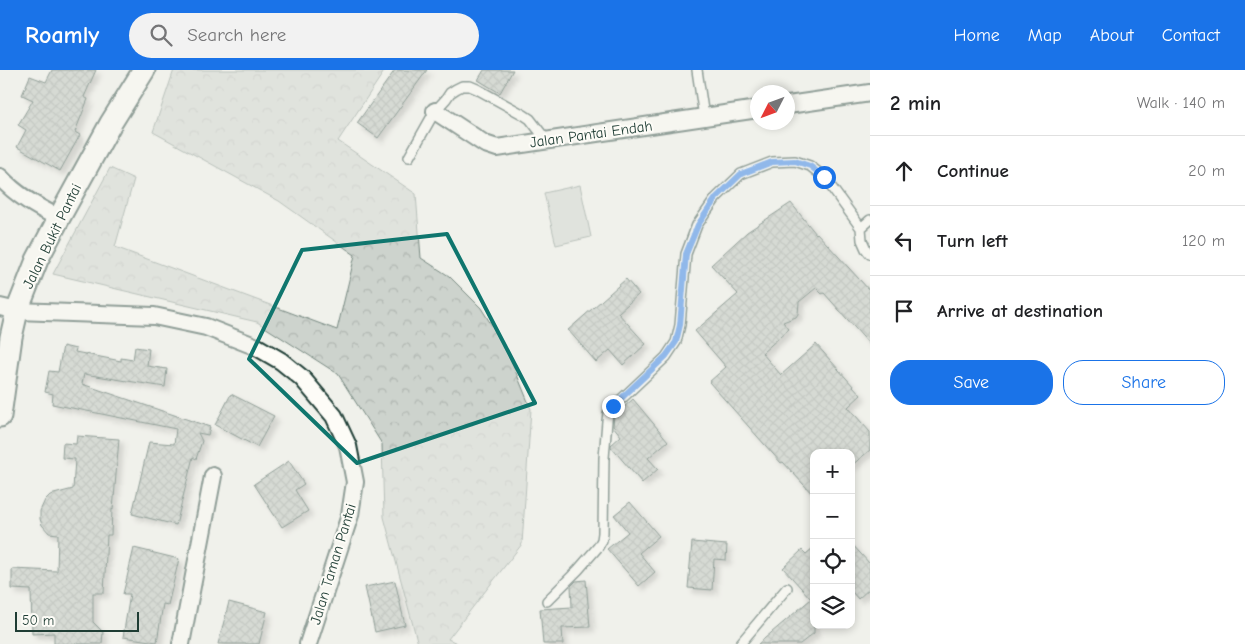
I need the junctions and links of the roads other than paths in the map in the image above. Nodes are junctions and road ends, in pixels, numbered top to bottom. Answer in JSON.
{"nodes":[{"id":1,"x":144,"y":70,"type":"edge"},
{"id":2,"x":697,"y":70,"type":"edge"},
{"id":3,"x":870,"y":93,"type":"edge"},
{"id":4,"x":795,"y":104,"type":"edge"},
{"id":5,"x":435,"y":111,"type":"junction"},
{"id":6,"x":750,"y":111,"type":"edge"},
{"id":7,"x":704,"y":117,"type":"junction"},
{"id":8,"x":547,"y":140,"type":"junction"},
{"id":9,"x":409,"y":157,"type":"dead end"},
{"id":10,"x":0,"y":177,"type":"edge"},
{"id":11,"x":58,"y":218,"type":"junction"},
{"id":12,"x":870,"y":220,"type":"edge"},
{"id":13,"x":861,"y":228,"type":"junction"},
{"id":14,"x":870,"y":254,"type":"edge"},
{"id":15,"x":8,"y":309,"type":"edge"},
{"id":16,"x":0,"y":416,"type":"edge"},
{"id":17,"x":214,"y":476,"type":"dead end"},
{"id":18,"x":786,"y":588,"type":"dead end"},
{"id":19,"x":547,"y":601,"type":"dead end"},
{"id":20,"x":181,"y":644,"type":"edge"},
{"id":21,"x":308,"y":644,"type":"edge"},
{"id":22,"x":740,"y":644,"type":"edge"}],
"edges":[{"from":1,"to":11,"type":"street","name":"Jalan Bukit Pantai"},
{"from":2,"to":7,"type":"lane"},
{"from":3,"to":4,"type":"street"},
{"from":5,"to":8,"type":"street","name":"Jalan Pantai Endah"},
{"from":5,"to":8,"type":"lane"},
{"from":5,"to":9,"type":"lane"},
{"from":6,"to":7,"type":"street","name":"Jalan Pantai Endah"},
{"from":7,"to":8,"type":"street","name":"Jalan Pantai Endah"},
{"from":10,"to":11,"type":"street"},
{"from":11,"to":15,"type":"street","name":"Jalan Bukit Pantai"},
{"from":12,"to":13,"type":"lane"},
{"from":13,"to":14,"type":"lane"},
{"from":13,"to":19,"type":"lane"},
{"from":15,"to":16,"type":"street","name":"Jalan Bukit Pantai"},
{"from":15,"to":21,"type":"street","name":"Jalan Taman Pantai"},
{"from":17,"to":20,"type":"street"},
{"from":18,"to":22,"type":"lane"}]}
